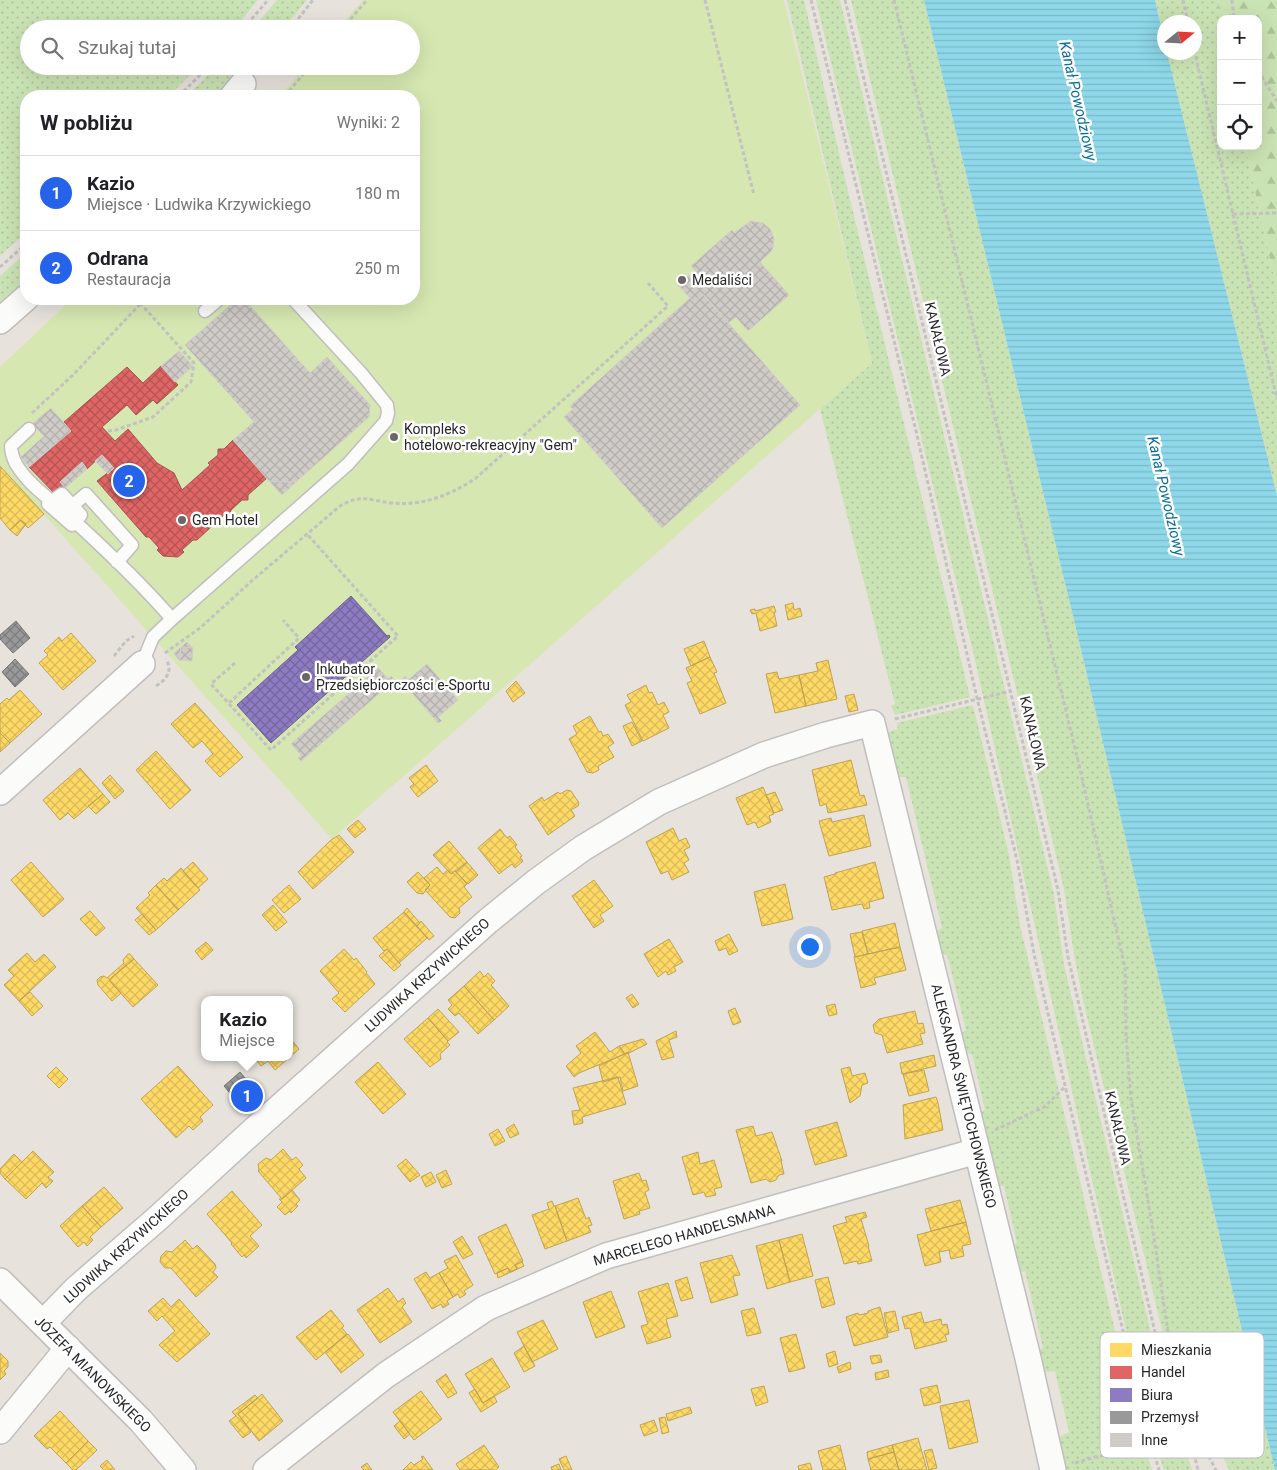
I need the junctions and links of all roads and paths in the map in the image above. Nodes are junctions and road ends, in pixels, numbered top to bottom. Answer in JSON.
{"nodes":[{"id":1,"x":268,"y":0,"type":"edge"},
{"id":2,"x":313,"y":0,"type":"edge"},
{"id":3,"x":367,"y":0,"type":"edge"},
{"id":4,"x":705,"y":0,"type":"edge"},
{"id":5,"x":811,"y":0,"type":"edge"},
{"id":6,"x":845,"y":0,"type":"edge"},
{"id":7,"x":894,"y":0,"type":"edge"},
{"id":8,"x":1182,"y":0,"type":"edge"},
{"id":9,"x":1232,"y":0,"type":"edge"},
{"id":10,"x":1186,"y":15,"type":"edge"},
{"id":11,"x":1234,"y":15,"type":"edge"},
{"id":12,"x":251,"y":20,"type":"edge"},
{"id":13,"x":297,"y":20,"type":"edge"},
{"id":14,"x":350,"y":20,"type":"edge"},
{"id":15,"x":1196,"y":60,"type":"edge"},
{"id":16,"x":200,"y":75,"type":"edge"},
{"id":17,"x":302,"y":75,"type":"edge"},
{"id":18,"x":1262,"y":77,"type":"edge"},
{"id":19,"x":185,"y":90,"type":"edge"},
{"id":20,"x":289,"y":90,"type":"edge"},
{"id":21,"x":1277,"y":101,"type":"edge"},
{"id":22,"x":754,"y":195,"type":"dead end"},
{"id":23,"x":1277,"y":213,"type":"edge"},
{"id":24,"x":1233,"y":214,"type":"junction"},
{"id":25,"x":20,"y":249,"type":"edge"},
{"id":26,"x":0,"y":267,"type":"edge"},
{"id":27,"x":648,"y":283,"type":"dead end"},
{"id":28,"x":20,"y":303,"type":"edge"},
{"id":29,"x":140,"y":305,"type":"edge"},
{"id":30,"x":142,"y":305,"type":"edge"},
{"id":31,"x":212,"y":305,"type":"edge"},
{"id":32,"x":299,"y":305,"type":"edge"},
{"id":33,"x":205,"y":311,"type":"dead end"},
{"id":34,"x":0,"y":321,"type":"edge"},
{"id":35,"x":1277,"y":399,"type":"edge"},
{"id":36,"x":29,"y":429,"type":"joint"},
{"id":37,"x":108,"y":431,"type":"dead end"},
{"id":38,"x":52,"y":501,"type":"junction"},
{"id":39,"x":69,"y":509,"type":"junction"},
{"id":40,"x":75,"y":521,"type":"junction"},
{"id":41,"x":307,"y":534,"type":"junction"},
{"id":42,"x":117,"y":562,"type":"junction"},
{"id":43,"x":172,"y":619,"type":"junction"},
{"id":44,"x":283,"y":620,"type":"dead end"},
{"id":45,"x":235,"y":663,"type":"dead end"},
{"id":46,"x":142,"y":664,"type":"junction"},
{"id":47,"x":1011,"y":691,"type":"junction"},
{"id":48,"x":977,"y":698,"type":"junction"},
{"id":49,"x":229,"y":703,"type":"junction"},
{"id":50,"x":872,"y":723,"type":"junction"},
{"id":51,"x":0,"y":792,"type":"edge"},
{"id":52,"x":1066,"y":1086,"type":"junction"},
{"id":53,"x":975,"y":1145,"type":"junction"},
{"id":54,"x":0,"y":1281,"type":"edge"},
{"id":55,"x":43,"y":1323,"type":"junction"},
{"id":56,"x":1123,"y":1332,"type":"edge"},
{"id":57,"x":1155,"y":1332,"type":"edge"},
{"id":58,"x":1168,"y":1332,"type":"edge"},
{"id":59,"x":68,"y":1348,"type":"junction"},
{"id":60,"x":0,"y":1431,"type":"edge"},
{"id":61,"x":1100,"y":1456,"type":"edge"},
{"id":62,"x":1155,"y":1458,"type":"edge"},
{"id":63,"x":1210,"y":1458,"type":"edge"},
{"id":64,"x":1061,"y":1467,"type":"edge"},
{"id":65,"x":184,"y":1470,"type":"edge"},
{"id":66,"x":266,"y":1470,"type":"edge"},
{"id":67,"x":1159,"y":1470,"type":"edge"},
{"id":68,"x":1216,"y":1470,"type":"edge"}],
"edges":[{"from":1,"to":12,"type":"path"},
{"from":2,"to":13,"type":"path"},
{"from":3,"to":14,"type":"path"},
{"from":4,"to":22,"type":"path"},
{"from":5,"to":48,"type":"path"},
{"from":6,"to":47,"type":"path","name":"KANAŁOWA"},
{"from":7,"to":58,"type":"path"},
{"from":8,"to":10,"type":"path"},
{"from":9,"to":11,"type":"path"},
{"from":15,"to":24,"type":"path"},
{"from":16,"to":19,"type":"path"},
{"from":17,"to":20,"type":"path"},
{"from":18,"to":21,"type":"path"},
{"from":23,"to":24,"type":"path"},
{"from":24,"to":35,"type":"path"},
{"from":25,"to":26,"type":"path"},
{"from":27,"to":41,"type":"path"},
{"from":28,"to":34,"type":"street"},
{"from":29,"to":36,"type":"path"},
{"from":30,"to":37,"type":"path"},
{"from":31,"to":33,"type":"lane"},
{"from":32,"to":43,"type":"lane"},
{"from":36,"to":38,"type":"lane"},
{"from":38,"to":39,"type":"lane"},
{"from":38,"to":40,"type":"lane"},
{"from":39,"to":40,"type":"lane"},
{"from":39,"to":42,"type":"lane"},
{"from":40,"to":42,"type":"lane"},
{"from":41,"to":46,"type":"path"},
{"from":41,"to":49,"type":"path"},
{"from":42,"to":43,"type":"lane"},
{"from":43,"to":46,"type":"lane"},
{"from":44,"to":49,"type":"path"},
{"from":45,"to":49,"type":"path"},
{"from":46,"to":51,"type":"street"},
{"from":47,"to":48,"type":"path"},
{"from":47,"to":57,"type":"path","name":"KANAŁOWA"},
{"from":48,"to":50,"type":"path"},
{"from":48,"to":52,"type":"path"},
{"from":50,"to":53,"type":"street","name":"ALEKSANDRA ŚWIĘTOCHOWSKIEGO"},
{"from":50,"to":55,"type":"street","name":"LUDWIKA KRZYWICKIEGO"},
{"from":52,"to":53,"type":"path"},
{"from":52,"to":56,"type":"path"},
{"from":53,"to":64,"type":"street","name":"ALEKSANDRA ŚWIĘTOCHOWSKIEGO"},
{"from":53,"to":66,"type":"street","name":"MARCELEGO HANDELSMANA"},
{"from":54,"to":55,"type":"street","name":"JÓZEFA MIANOWSKIEGO"},
{"from":55,"to":59,"type":"street","name":"JÓZEFA MIANOWSKIEGO"},
{"from":59,"to":60,"type":"street"},
{"from":59,"to":65,"type":"street","name":"JÓZEFA MIANOWSKIEGO"},
{"from":61,"to":64,"type":"path"},
{"from":62,"to":67,"type":"path"},
{"from":63,"to":68,"type":"path"}]}
